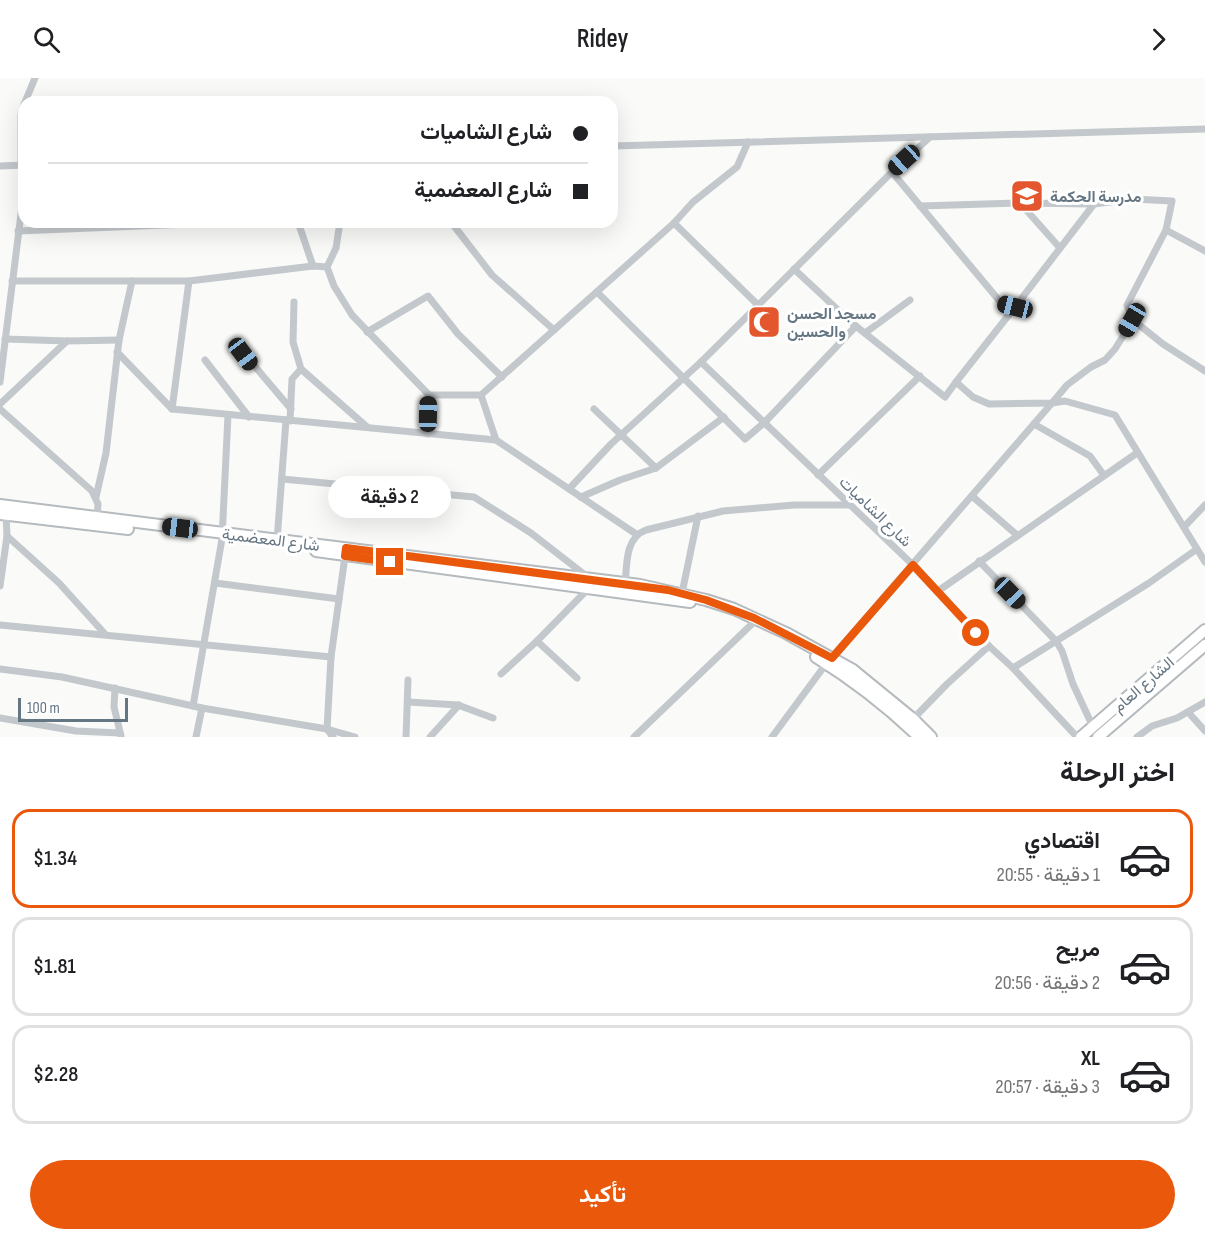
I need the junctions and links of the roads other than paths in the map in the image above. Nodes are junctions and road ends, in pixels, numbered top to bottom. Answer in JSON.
{"nodes":[{"id":1,"x":35,"y":78,"type":"edge"},
{"id":2,"x":27,"y":96,"type":"edge"},
{"id":3,"x":1205,"y":129,"type":"edge"},
{"id":4,"x":930,"y":137,"type":"junction"},
{"id":5,"x":748,"y":142,"type":"junction"},
{"id":6,"x":618,"y":146,"type":"edge"},
{"id":7,"x":18,"y":165,"type":"edge"},
{"id":8,"x":0,"y":166,"type":"edge"},
{"id":9,"x":892,"y":172,"type":"junction"},
{"id":10,"x":1020,"y":203,"type":"junction"},
{"id":11,"x":1094,"y":204,"type":"junction"},
{"id":12,"x":920,"y":206,"type":"junction"},
{"id":13,"x":674,"y":223,"type":"junction"},
{"id":14,"x":18,"y":228,"type":"edge"},
{"id":15,"x":91,"y":228,"type":"edge"},
{"id":16,"x":300,"y":228,"type":"edge"},
{"id":17,"x":339,"y":228,"type":"edge"},
{"id":18,"x":456,"y":228,"type":"edge"},
{"id":19,"x":1166,"y":230,"type":"junction"},
{"id":20,"x":18,"y":231,"type":"junction"},
{"id":21,"x":1060,"y":248,"type":"junction"},
{"id":22,"x":1205,"y":251,"type":"edge"},
{"id":23,"x":313,"y":266,"type":"junction"},
{"id":24,"x":327,"y":267,"type":"junction"},
{"id":25,"x":794,"y":269,"type":"junction"},
{"id":26,"x":12,"y":281,"type":"junction"},
{"id":27,"x":132,"y":281,"type":"junction"},
{"id":28,"x":189,"y":281,"type":"junction"},
{"id":29,"x":597,"y":292,"type":"junction"},
{"id":30,"x":910,"y":300,"type":"dead end"},
{"id":31,"x":294,"y":302,"type":"dead end"},
{"id":32,"x":758,"y":305,"type":"junction"},
{"id":33,"x":1015,"y":307,"type":"junction"},
{"id":34,"x":1132,"y":320,"type":"junction"},
{"id":35,"x":856,"y":326,"type":"junction"},
{"id":36,"x":554,"y":330,"type":"junction"},
{"id":37,"x":367,"y":332,"type":"junction"},
{"id":38,"x":865,"y":333,"type":"junction"},
{"id":39,"x":5,"y":339,"type":"junction"},
{"id":40,"x":119,"y":340,"type":"junction"},
{"id":41,"x":67,"y":341,"type":"junction"},
{"id":42,"x":235,"y":343,"type":"dead end"},
{"id":43,"x":117,"y":352,"type":"junction"},
{"id":44,"x":205,"y":360,"type":"dead end"},
{"id":45,"x":701,"y":362,"type":"junction"},
{"id":46,"x":301,"y":369,"type":"junction"},
{"id":47,"x":1205,"y":371,"type":"edge"},
{"id":48,"x":920,"y":376,"type":"junction"},
{"id":49,"x":502,"y":377,"type":"junction"},
{"id":50,"x":684,"y":377,"type":"junction"},
{"id":51,"x":0,"y":382,"type":"edge"},
{"id":52,"x":956,"y":382,"type":"junction"},
{"id":53,"x":429,"y":395,"type":"junction"},
{"id":54,"x":481,"y":395,"type":"junction"},
{"id":55,"x":1052,"y":403,"type":"junction"},
{"id":56,"x":0,"y":404,"type":"edge"},
{"id":57,"x":0,"y":409,"type":"edge"},
{"id":58,"x":291,"y":409,"type":"junction"},
{"id":59,"x":594,"y":409,"type":"dead end"},
{"id":60,"x":172,"y":410,"type":"junction"},
{"id":61,"x":228,"y":415,"type":"junction"},
{"id":62,"x":249,"y":417,"type":"junction"},
{"id":63,"x":724,"y":417,"type":"junction"},
{"id":64,"x":288,"y":420,"type":"junction"},
{"id":65,"x":764,"y":423,"type":"junction"},
{"id":66,"x":1034,"y":424,"type":"junction"},
{"id":67,"x":368,"y":428,"type":"junction"},
{"id":68,"x":428,"y":434,"type":"junction"},
{"id":69,"x":622,"y":435,"type":"junction"},
{"id":70,"x":496,"y":440,"type":"junction"},
{"id":71,"x":1137,"y":453,"type":"junction"},
{"id":72,"x":656,"y":468,"type":"junction"},
{"id":73,"x":1103,"y":474,"type":"junction"},
{"id":74,"x":818,"y":475,"type":"junction"},
{"id":75,"x":282,"y":479,"type":"junction"},
{"id":76,"x":569,"y":489,"type":"junction"},
{"id":77,"x":972,"y":496,"type":"junction"},
{"id":78,"x":96,"y":497,"type":"junction"},
{"id":79,"x":581,"y":497,"type":"junction"},
{"id":80,"x":849,"y":505,"type":"junction"},
{"id":81,"x":1205,"y":505,"type":"edge"},
{"id":82,"x":2,"y":511,"type":"edge"},
{"id":83,"x":698,"y":516,"type":"junction"},
{"id":84,"x":97,"y":518,"type":"junction"},
{"id":85,"x":1184,"y":527,"type":"junction"},
{"id":86,"x":636,"y":534,"type":"junction"},
{"id":87,"x":1017,"y":535,"type":"junction"},
{"id":88,"x":222,"y":536,"type":"junction"},
{"id":89,"x":7,"y":537,"type":"junction"},
{"id":90,"x":278,"y":541,"type":"junction"},
{"id":91,"x":1197,"y":549,"type":"junction"},
{"id":92,"x":346,"y":552,"type":"junction"},
{"id":93,"x":980,"y":561,"type":"junction"},
{"id":94,"x":1205,"y":562,"type":"edge"},
{"id":95,"x":913,"y":565,"type":"junction"},
{"id":96,"x":215,"y":583,"type":"junction"},
{"id":97,"x":590,"y":583,"type":"junction"},
{"id":98,"x":0,"y":586,"type":"edge"},
{"id":99,"x":625,"y":588,"type":"junction"},
{"id":100,"x":938,"y":591,"type":"junction"},
{"id":101,"x":681,"y":597,"type":"junction"},
{"id":102,"x":339,"y":599,"type":"junction"},
{"id":103,"x":753,"y":623,"type":"junction"},
{"id":104,"x":0,"y":625,"type":"edge"},
{"id":105,"x":1205,"y":630,"type":"edge"},
{"id":106,"x":105,"y":634,"type":"junction"},
{"id":107,"x":537,"y":641,"type":"junction"},
{"id":108,"x":1056,"y":641,"type":"junction"},
{"id":109,"x":204,"y":645,"type":"junction"},
{"id":110,"x":1205,"y":645,"type":"edge"},
{"id":111,"x":989,"y":646,"type":"junction"},
{"id":112,"x":331,"y":657,"type":"junction"},
{"id":113,"x":829,"y":661,"type":"junction"},
{"id":114,"x":1013,"y":668,"type":"junction"},
{"id":115,"x":0,"y":669,"type":"edge"},
{"id":116,"x":501,"y":674,"type":"dead end"},
{"id":117,"x":577,"y":678,"type":"dead end"},
{"id":118,"x":408,"y":680,"type":"dead end"},
{"id":119,"x":115,"y":688,"type":"junction"},
{"id":120,"x":408,"y":702,"type":"junction"},
{"id":121,"x":1205,"y":702,"type":"edge"},
{"id":122,"x":459,"y":705,"type":"junction"},
{"id":123,"x":193,"y":706,"type":"junction"},
{"id":124,"x":202,"y":708,"type":"junction"},
{"id":125,"x":1188,"y":712,"type":"junction"},
{"id":126,"x":0,"y":718,"type":"edge"},
{"id":127,"x":493,"y":718,"type":"dead end"},
{"id":128,"x":913,"y":719,"type":"junction"},
{"id":129,"x":327,"y":729,"type":"junction"},
{"id":130,"x":1102,"y":731,"type":"edge"},
{"id":131,"x":1205,"y":731,"type":"edge"},
{"id":132,"x":120,"y":735,"type":"edge"},
{"id":133,"x":196,"y":737,"type":"edge"},
{"id":134,"x":333,"y":737,"type":"edge"},
{"id":135,"x":355,"y":737,"type":"edge"},
{"id":136,"x":406,"y":737,"type":"edge"},
{"id":137,"x":430,"y":737,"type":"edge"},
{"id":138,"x":634,"y":737,"type":"edge"},
{"id":139,"x":772,"y":737,"type":"edge"},
{"id":140,"x":918,"y":737,"type":"edge"},
{"id":141,"x":931,"y":737,"type":"edge"},
{"id":142,"x":1079,"y":737,"type":"edge"},
{"id":143,"x":1137,"y":737,"type":"edge"}],
"edges":[{"from":1,"to":2,"type":"street"},
{"from":3,"to":4,"type":"street"},
{"from":4,"to":5,"type":"street"},
{"from":4,"to":9,"type":"street"},
{"from":5,"to":6,"type":"street"},
{"from":5,"to":13,"type":"street"},
{"from":7,"to":8,"type":"street"},
{"from":9,"to":12,"type":"street"},
{"from":9,"to":25,"type":"street"},
{"from":10,"to":11,"type":"street"},
{"from":10,"to":12,"type":"street"},
{"from":10,"to":21,"type":"street"},
{"from":11,"to":19,"type":"street"},
{"from":11,"to":21,"type":"street"},
{"from":12,"to":33,"type":"street"},
{"from":13,"to":29,"type":"street"},
{"from":13,"to":32,"type":"street"},
{"from":14,"to":20,"type":"street"},
{"from":15,"to":20,"type":"street"},
{"from":16,"to":23,"type":"street"},
{"from":17,"to":24,"type":"street"},
{"from":18,"to":36,"type":"street"},
{"from":19,"to":22,"type":"street"},
{"from":19,"to":34,"type":"street"},
{"from":20,"to":26,"type":"street"},
{"from":21,"to":33,"type":"street"},
{"from":23,"to":24,"type":"street"},
{"from":23,"to":28,"type":"street"},
{"from":24,"to":37,"type":"street"},
{"from":25,"to":32,"type":"street"},
{"from":25,"to":35,"type":"street"},
{"from":26,"to":27,"type":"street"},
{"from":26,"to":39,"type":"street"},
{"from":27,"to":28,"type":"street"},
{"from":27,"to":40,"type":"street"},
{"from":28,"to":60,"type":"street"},
{"from":29,"to":36,"type":"street"},
{"from":29,"to":50,"type":"street"},
{"from":30,"to":38,"type":"street"},
{"from":31,"to":46,"type":"street"},
{"from":32,"to":45,"type":"street"},
{"from":33,"to":52,"type":"street"},
{"from":34,"to":47,"type":"street"},
{"from":34,"to":55,"type":"street"},
{"from":35,"to":38,"type":"street"},
{"from":35,"to":65,"type":"street"},
{"from":36,"to":49,"type":"street"},
{"from":37,"to":49,"type":"street"},
{"from":37,"to":53,"type":"street"},
{"from":38,"to":48,"type":"street"},
{"from":39,"to":41,"type":"street"},
{"from":39,"to":51,"type":"street"},
{"from":40,"to":41,"type":"street"},
{"from":40,"to":43,"type":"street"},
{"from":41,"to":56,"type":"street"},
{"from":42,"to":58,"type":"street"},
{"from":43,"to":60,"type":"street"},
{"from":43,"to":78,"type":"street"},
{"from":44,"to":62,"type":"street"},
{"from":45,"to":50,"type":"street"},
{"from":45,"to":65,"type":"street","name":"شارع الشاميات"},
{"from":46,"to":58,"type":"street"},
{"from":46,"to":67,"type":"street"},
{"from":48,"to":52,"type":"street"},
{"from":48,"to":74,"type":"street"},
{"from":49,"to":54,"type":"street"},
{"from":50,"to":63,"type":"street"},
{"from":50,"to":69,"type":"street"},
{"from":52,"to":55,"type":"street"},
{"from":53,"to":54,"type":"street"},
{"from":53,"to":68,"type":"street"},
{"from":54,"to":70,"type":"street"},
{"from":55,"to":66,"type":"street"},
{"from":55,"to":71,"type":"street"},
{"from":57,"to":78,"type":"street"},
{"from":58,"to":64,"type":"street"},
{"from":59,"to":69,"type":"street"},
{"from":60,"to":61,"type":"street"},
{"from":61,"to":62,"type":"street"},
{"from":61,"to":88,"type":"street"},
{"from":62,"to":64,"type":"street"},
{"from":63,"to":65,"type":"street"},
{"from":63,"to":72,"type":"street"},
{"from":64,"to":67,"type":"street"},
{"from":64,"to":75,"type":"street"},
{"from":65,"to":74,"type":"street","name":"شارع الشاميات"},
{"from":66,"to":73,"type":"street"},
{"from":66,"to":77,"type":"street"},
{"from":67,"to":68,"type":"street"},
{"from":68,"to":70,"type":"street"},
{"from":69,"to":72,"type":"street"},
{"from":69,"to":76,"type":"street"},
{"from":70,"to":76,"type":"street"},
{"from":71,"to":73,"type":"street"},
{"from":71,"to":85,"type":"street"},
{"from":72,"to":79,"type":"street"},
{"from":73,"to":87,"type":"street"},
{"from":74,"to":80,"type":"street","name":"شارع الشاميات"},
{"from":75,"to":90,"type":"street"},
{"from":75,"to":97,"type":"street"},
{"from":76,"to":79,"type":"street"},
{"from":77,"to":87,"type":"street"},
{"from":77,"to":95,"type":"street"},
{"from":78,"to":84,"type":"street"},
{"from":79,"to":86,"type":"street"},
{"from":80,"to":83,"type":"street"},
{"from":80,"to":95,"type":"street","name":"شارع الشاميات"},
{"from":81,"to":85,"type":"street"},
{"from":82,"to":84,"type":"main road","name":"شارع المعضمية"},
{"from":82,"to":88,"type":"main road","name":"شارع المعضمية"},
{"from":82,"to":89,"type":"street"},
{"from":83,"to":86,"type":"street"},
{"from":83,"to":101,"type":"street"},
{"from":84,"to":88,"type":"main road","name":"شارع المعضمية"},
{"from":85,"to":91,"type":"street"},
{"from":86,"to":99,"type":"street"},
{"from":87,"to":93,"type":"street"},
{"from":88,"to":90,"type":"main road","name":"شارع المعضمية"},
{"from":88,"to":92,"type":"main road","name":"شارع المعضمية"},
{"from":88,"to":96,"type":"street"},
{"from":89,"to":98,"type":"street"},
{"from":89,"to":106,"type":"street"},
{"from":90,"to":92,"type":"main road","name":"شارع المعضمية"},
{"from":91,"to":94,"type":"street"},
{"from":91,"to":108,"type":"street"},
{"from":92,"to":97,"type":"main road","name":"شارع المعضمية"},
{"from":92,"to":102,"type":"street"},
{"from":93,"to":100,"type":"street"},
{"from":93,"to":108,"type":"street"},
{"from":95,"to":100,"type":"street","name":"شارع الشاميات"},
{"from":95,"to":113,"type":"street"},
{"from":96,"to":102,"type":"street"},
{"from":96,"to":109,"type":"street"},
{"from":97,"to":99,"type":"main road","name":"شارع المعضمية"},
{"from":97,"to":107,"type":"street"},
{"from":99,"to":101,"type":"main road","name":"شارع المعضمية"},
{"from":100,"to":111,"type":"street","name":"شارع الشاميات"},
{"from":101,"to":103,"type":"main road","name":"شارع المعضمية"},
{"from":101,"to":113,"type":"main road","name":"شارع المعضمية"},
{"from":102,"to":112,"type":"street"},
{"from":103,"to":113,"type":"main road","name":"شارع المعضمية"},
{"from":103,"to":138,"type":"street"},
{"from":104,"to":106,"type":"street"},
{"from":105,"to":130,"type":"main road","name":"الشارع العام"},
{"from":106,"to":109,"type":"street"},
{"from":107,"to":116,"type":"street"},
{"from":107,"to":117,"type":"street"},
{"from":108,"to":114,"type":"street"},
{"from":108,"to":130,"type":"street"},
{"from":109,"to":112,"type":"street"},
{"from":109,"to":123,"type":"street"},
{"from":110,"to":130,"type":"main road","name":"الشارع العام"},
{"from":111,"to":114,"type":"street","name":"شارع الشاميات"},
{"from":111,"to":128,"type":"street"},
{"from":112,"to":129,"type":"street"},
{"from":113,"to":128,"type":"main road","name":"شارع المعضمية"},
{"from":113,"to":139,"type":"street"},
{"from":113,"to":140,"type":"main road","name":"شارع المعضمية"},
{"from":114,"to":142,"type":"street","name":"شارع الشاميات"},
{"from":115,"to":119,"type":"street"},
{"from":118,"to":120,"type":"street"},
{"from":119,"to":123,"type":"street"},
{"from":119,"to":132,"type":"street"},
{"from":120,"to":122,"type":"street"},
{"from":120,"to":136,"type":"street"},
{"from":121,"to":125,"type":"street"},
{"from":122,"to":127,"type":"street"},
{"from":122,"to":137,"type":"street"},
{"from":123,"to":124,"type":"street"},
{"from":124,"to":129,"type":"street"},
{"from":124,"to":133,"type":"street"},
{"from":125,"to":131,"type":"street"},
{"from":125,"to":143,"type":"street"},
{"from":126,"to":132,"type":"street"},
{"from":128,"to":141,"type":"main road","name":"شارع المعضمية"},
{"from":129,"to":134,"type":"street"},
{"from":129,"to":135,"type":"street"},
{"from":130,"to":142,"type":"main road","name":"الشارع العام"}]}
